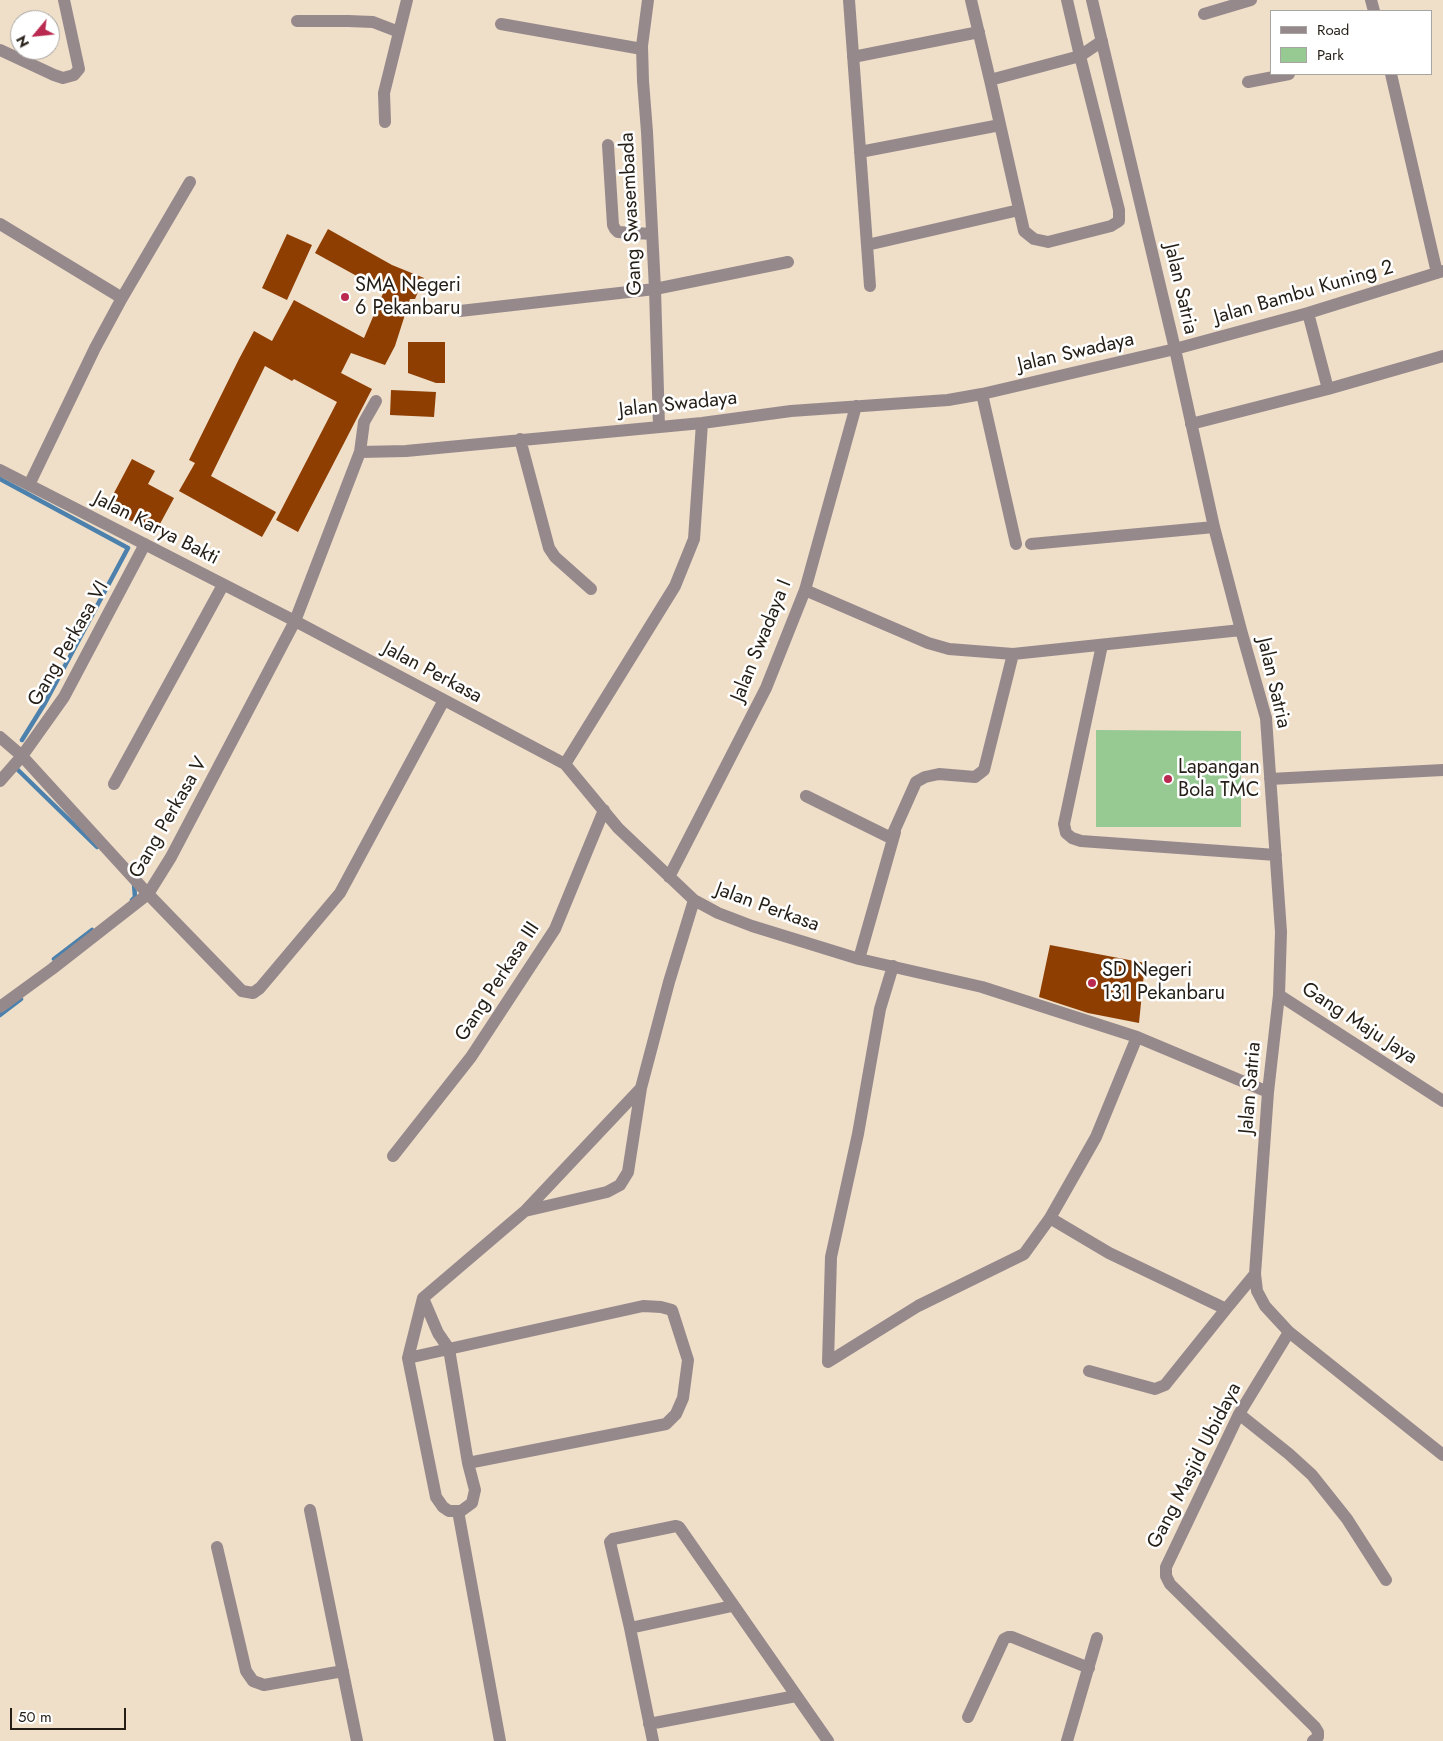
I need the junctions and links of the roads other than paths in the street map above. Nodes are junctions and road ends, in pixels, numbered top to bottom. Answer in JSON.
{"nodes":[{"id":1,"x":64,"y":0,"type":"edge"},
{"id":2,"x":407,"y":0,"type":"edge"},
{"id":3,"x":648,"y":0,"type":"edge"},
{"id":4,"x":848,"y":0,"type":"edge"},
{"id":5,"x":971,"y":0,"type":"edge"},
{"id":6,"x":1067,"y":0,"type":"edge"},
{"id":7,"x":1092,"y":0,"type":"edge"},
{"id":8,"x":1251,"y":0,"type":"edge"},
{"id":9,"x":1204,"y":14,"type":"dead end"},
{"id":10,"x":297,"y":21,"type":"dead end"},
{"id":11,"x":500,"y":24,"type":"dead end"},
{"id":12,"x":399,"y":32,"type":"junction"},
{"id":13,"x":979,"y":32,"type":"junction"},
{"id":14,"x":1102,"y":41,"type":"junction"},
{"id":15,"x":642,"y":49,"type":"junction"},
{"id":16,"x":0,"y":50,"type":"edge"},
{"id":17,"x":1080,"y":56,"type":"junction"},
{"id":18,"x":853,"y":57,"type":"junction"},
{"id":19,"x":1284,"y":75,"type":"edge"},
{"id":20,"x":1391,"y":75,"type":"edge"},
{"id":21,"x":990,"y":80,"type":"junction"},
{"id":22,"x":1248,"y":82,"type":"dead end"},
{"id":23,"x":385,"y":122,"type":"dead end"},
{"id":24,"x":1000,"y":125,"type":"junction"},
{"id":25,"x":608,"y":144,"type":"dead end"},
{"id":26,"x":860,"y":152,"type":"junction"},
{"id":27,"x":190,"y":182,"type":"dead end"},
{"id":28,"x":1019,"y":210,"type":"junction"},
{"id":29,"x":0,"y":224,"type":"edge"},
{"id":30,"x":652,"y":234,"type":"junction"},
{"id":31,"x":867,"y":245,"type":"junction"},
{"id":32,"x":788,"y":262,"type":"dead end"},
{"id":33,"x":1440,"y":272,"type":"edge"},
{"id":34,"x":870,"y":286,"type":"dead end"},
{"id":35,"x":655,"y":289,"type":"junction"},
{"id":36,"x":122,"y":298,"type":"junction"},
{"id":37,"x":460,"y":311,"type":"dead end"},
{"id":38,"x":1308,"y":313,"type":"junction"},
{"id":39,"x":1175,"y":348,"type":"junction"},
{"id":40,"x":1443,"y":356,"type":"edge"},
{"id":41,"x":1328,"y":389,"type":"junction"},
{"id":42,"x":982,"y":394,"type":"junction"},
{"id":43,"x":376,"y":401,"type":"dead end"},
{"id":44,"x":856,"y":406,"type":"junction"},
{"id":45,"x":702,"y":423,"type":"junction"},
{"id":46,"x":1191,"y":424,"type":"junction"},
{"id":47,"x":658,"y":426,"type":"junction"},
{"id":48,"x":520,"y":439,"type":"junction"},
{"id":49,"x":360,"y":452,"type":"junction"},
{"id":50,"x":0,"y":470,"type":"edge"},
{"id":51,"x":29,"y":484,"type":"junction"},
{"id":52,"x":1214,"y":527,"type":"junction"},
{"id":53,"x":145,"y":544,"type":"junction"},
{"id":54,"x":1016,"y":544,"type":"dead end"},
{"id":55,"x":1031,"y":544,"type":"dead end"},
{"id":56,"x":223,"y":584,"type":"junction"},
{"id":57,"x":591,"y":589,"type":"dead end"},
{"id":58,"x":805,"y":590,"type":"junction"},
{"id":59,"x":295,"y":621,"type":"junction"},
{"id":60,"x":1241,"y":630,"type":"junction"},
{"id":61,"x":1102,"y":646,"type":"junction"},
{"id":62,"x":1013,"y":654,"type":"junction"},
{"id":63,"x":444,"y":700,"type":"junction"},
{"id":64,"x":0,"y":737,"type":"edge"},
{"id":65,"x":22,"y":756,"type":"junction"},
{"id":66,"x":565,"y":764,"type":"junction"},
{"id":67,"x":1443,"y":770,"type":"edge"},
{"id":68,"x":1270,"y":779,"type":"junction"},
{"id":69,"x":0,"y":781,"type":"edge"},
{"id":70,"x":114,"y":784,"type":"dead end"},
{"id":71,"x":806,"y":796,"type":"dead end"},
{"id":72,"x":604,"y":810,"type":"junction"},
{"id":73,"x":895,"y":830,"type":"junction"},
{"id":74,"x":1276,"y":855,"type":"junction"},
{"id":75,"x":669,"y":877,"type":"junction"},
{"id":76,"x":148,"y":894,"type":"junction"},
{"id":77,"x":694,"y":900,"type":"junction"},
{"id":78,"x":859,"y":959,"type":"junction"},
{"id":79,"x":893,"y":966,"type":"junction"},
{"id":80,"x":1280,"y":995,"type":"junction"},
{"id":81,"x":0,"y":1007,"type":"edge"},
{"id":82,"x":1137,"y":1037,"type":"junction"},
{"id":83,"x":641,"y":1088,"type":"junction"},
{"id":84,"x":1268,"y":1092,"type":"junction"},
{"id":85,"x":1443,"y":1102,"type":"edge"},
{"id":86,"x":393,"y":1156,"type":"dead end"},
{"id":87,"x":524,"y":1210,"type":"junction"},
{"id":88,"x":1050,"y":1218,"type":"junction"},
{"id":89,"x":1255,"y":1274,"type":"junction"},
{"id":90,"x":423,"y":1298,"type":"junction"},
{"id":91,"x":1226,"y":1309,"type":"junction"},
{"id":92,"x":1289,"y":1332,"type":"junction"},
{"id":93,"x":449,"y":1349,"type":"junction"},
{"id":94,"x":408,"y":1358,"type":"junction"},
{"id":95,"x":1089,"y":1371,"type":"dead end"},
{"id":96,"x":1239,"y":1414,"type":"junction"},
{"id":97,"x":1442,"y":1452,"type":"edge"},
{"id":98,"x":468,"y":1463,"type":"junction"},
{"id":99,"x":310,"y":1510,"type":"dead end"},
{"id":100,"x":458,"y":1511,"type":"junction"},
{"id":101,"x":217,"y":1547,"type":"dead end"},
{"id":102,"x":1386,"y":1580,"type":"dead end"},
{"id":103,"x":732,"y":1606,"type":"junction"},
{"id":104,"x":630,"y":1628,"type":"junction"},
{"id":105,"x":1097,"y":1638,"type":"dead end"},
{"id":106,"x":1089,"y":1668,"type":"junction"},
{"id":107,"x":343,"y":1671,"type":"junction"},
{"id":108,"x":796,"y":1696,"type":"junction"},
{"id":109,"x":968,"y":1717,"type":"dead end"},
{"id":110,"x":649,"y":1724,"type":"junction"},
{"id":111,"x":357,"y":1741,"type":"edge"},
{"id":112,"x":500,"y":1741,"type":"edge"},
{"id":113,"x":653,"y":1741,"type":"edge"},
{"id":114,"x":828,"y":1741,"type":"edge"},
{"id":115,"x":1067,"y":1741,"type":"edge"},
{"id":116,"x":1313,"y":1741,"type":"edge"}],
"edges":[{"from":1,"to":16,"type":"street"},
{"from":2,"to":12,"type":"street"},
{"from":3,"to":15,"type":"street","name":"Gang Swasembada"},
{"from":4,"to":18,"type":"street"},
{"from":5,"to":13,"type":"street"},
{"from":6,"to":17,"type":"street"},
{"from":7,"to":14,"type":"street","name":"Jalan Satria"},
{"from":8,"to":9,"type":"street"},
{"from":10,"to":12,"type":"street"},
{"from":11,"to":15,"type":"street"},
{"from":12,"to":23,"type":"street"},
{"from":13,"to":18,"type":"street"},
{"from":13,"to":21,"type":"street"},
{"from":14,"to":17,"type":"street"},
{"from":14,"to":39,"type":"street","name":"Jalan Satria"},
{"from":15,"to":30,"type":"street","name":"Gang Swasembada"},
{"from":17,"to":21,"type":"street"},
{"from":17,"to":28,"type":"street"},
{"from":18,"to":26,"type":"street"},
{"from":19,"to":22,"type":"street"},
{"from":20,"to":33,"type":"street"},
{"from":21,"to":24,"type":"street"},
{"from":24,"to":26,"type":"street"},
{"from":24,"to":28,"type":"street"},
{"from":25,"to":30,"type":"street"},
{"from":26,"to":31,"type":"street"},
{"from":27,"to":36,"type":"street"},
{"from":28,"to":31,"type":"street"},
{"from":29,"to":36,"type":"street"},
{"from":30,"to":35,"type":"street","name":"Gang Swasembada"},
{"from":31,"to":34,"type":"street"},
{"from":32,"to":35,"type":"street"},
{"from":33,"to":38,"type":"street","name":"Jalan Bambu Kuning 2"},
{"from":35,"to":37,"type":"street"},
{"from":35,"to":47,"type":"street","name":"Gang Swasembada"},
{"from":36,"to":51,"type":"street"},
{"from":38,"to":39,"type":"street","name":"Jalan Bambu Kuning 2"},
{"from":38,"to":41,"type":"street"},
{"from":39,"to":42,"type":"street","name":"Jalan Swadaya"},
{"from":39,"to":46,"type":"street","name":"Jalan Satria"},
{"from":40,"to":41,"type":"street"},
{"from":41,"to":46,"type":"street"},
{"from":42,"to":44,"type":"street","name":"Jalan Swadaya"},
{"from":42,"to":54,"type":"street"},
{"from":43,"to":49,"type":"street"},
{"from":44,"to":45,"type":"street","name":"Jalan Swadaya"},
{"from":44,"to":58,"type":"street","name":"Jalan Swadaya I"},
{"from":45,"to":47,"type":"street","name":"Jalan Swadaya"},
{"from":45,"to":66,"type":"street"},
{"from":46,"to":52,"type":"street","name":"Jalan Satria"},
{"from":47,"to":48,"type":"street","name":"Jalan Swadaya"},
{"from":48,"to":49,"type":"street","name":"Jalan Swadaya"},
{"from":48,"to":57,"type":"street"},
{"from":49,"to":59,"type":"street"},
{"from":50,"to":51,"type":"street","name":"Jalan Karya Bakti"},
{"from":51,"to":53,"type":"street","name":"Jalan Karya Bakti"},
{"from":52,"to":55,"type":"street"},
{"from":52,"to":60,"type":"street","name":"Jalan Satria"},
{"from":53,"to":56,"type":"street","name":"Jalan Karya Bakti"},
{"from":53,"to":65,"type":"street","name":"Gang Perkasa VI"},
{"from":56,"to":59,"type":"street","name":"Jalan Karya Bakti"},
{"from":56,"to":70,"type":"street"},
{"from":58,"to":62,"type":"street"},
{"from":58,"to":75,"type":"street","name":"Jalan Swadaya I"},
{"from":59,"to":63,"type":"street","name":"Jalan Perkasa"},
{"from":59,"to":76,"type":"street","name":"Gang Perkasa V"},
{"from":60,"to":61,"type":"street"},
{"from":60,"to":68,"type":"street","name":"Jalan Satria"},
{"from":61,"to":62,"type":"street"},
{"from":61,"to":74,"type":"street"},
{"from":62,"to":73,"type":"street"},
{"from":63,"to":66,"type":"street","name":"Jalan Perkasa"},
{"from":63,"to":76,"type":"street"},
{"from":64,"to":65,"type":"street"},
{"from":65,"to":69,"type":"street","name":"Gang Perkasa VI"},
{"from":65,"to":76,"type":"street"},
{"from":66,"to":72,"type":"street","name":"Jalan Perkasa"},
{"from":67,"to":68,"type":"street"},
{"from":68,"to":74,"type":"street","name":"Jalan Satria"},
{"from":71,"to":73,"type":"street"},
{"from":72,"to":75,"type":"street","name":"Jalan Perkasa"},
{"from":72,"to":86,"type":"street","name":"Gang Perkasa III"},
{"from":73,"to":78,"type":"street"},
{"from":74,"to":80,"type":"street","name":"Jalan Satria"},
{"from":75,"to":77,"type":"street","name":"Jalan Perkasa"},
{"from":76,"to":81,"type":"street","name":"Gang Perkasa V"},
{"from":77,"to":78,"type":"street","name":"Jalan Perkasa"},
{"from":77,"to":83,"type":"street"},
{"from":78,"to":79,"type":"street","name":"Jalan Perkasa"},
{"from":79,"to":82,"type":"street","name":"Jalan Perkasa"},
{"from":79,"to":88,"type":"street"},
{"from":80,"to":84,"type":"street","name":"Jalan Satria"},
{"from":80,"to":85,"type":"street","name":"Gang Maju Jaya"},
{"from":82,"to":84,"type":"street","name":"Jalan Perkasa"},
{"from":82,"to":88,"type":"street"},
{"from":83,"to":87,"type":"street"},
{"from":83,"to":87,"type":"street"},
{"from":84,"to":89,"type":"street","name":"Jalan Satria"},
{"from":87,"to":90,"type":"street"},
{"from":88,"to":91,"type":"street"},
{"from":89,"to":91,"type":"street"},
{"from":89,"to":92,"type":"street","name":"Jalan Satria"},
{"from":90,"to":93,"type":"street"},
{"from":90,"to":94,"type":"street"},
{"from":91,"to":95,"type":"street"},
{"from":92,"to":96,"type":"street","name":"Gang Masjid Ubidaya"},
{"from":92,"to":97,"type":"street","name":"Jalan Satria"},
{"from":93,"to":94,"type":"street"},
{"from":93,"to":98,"type":"street"},
{"from":93,"to":98,"type":"street"},
{"from":94,"to":100,"type":"street"},
{"from":96,"to":102,"type":"street"},
{"from":96,"to":116,"type":"street","name":"Gang Masjid Ubidaya"},
{"from":98,"to":100,"type":"street"},
{"from":99,"to":107,"type":"street"},
{"from":100,"to":112,"type":"street"},
{"from":101,"to":107,"type":"street"},
{"from":103,"to":104,"type":"street"},
{"from":103,"to":104,"type":"street"},
{"from":103,"to":108,"type":"street"},
{"from":104,"to":110,"type":"street"},
{"from":105,"to":106,"type":"street"},
{"from":106,"to":109,"type":"street"},
{"from":106,"to":115,"type":"street"},
{"from":107,"to":111,"type":"street"},
{"from":108,"to":110,"type":"street"},
{"from":108,"to":114,"type":"street"},
{"from":110,"to":113,"type":"street"}]}
